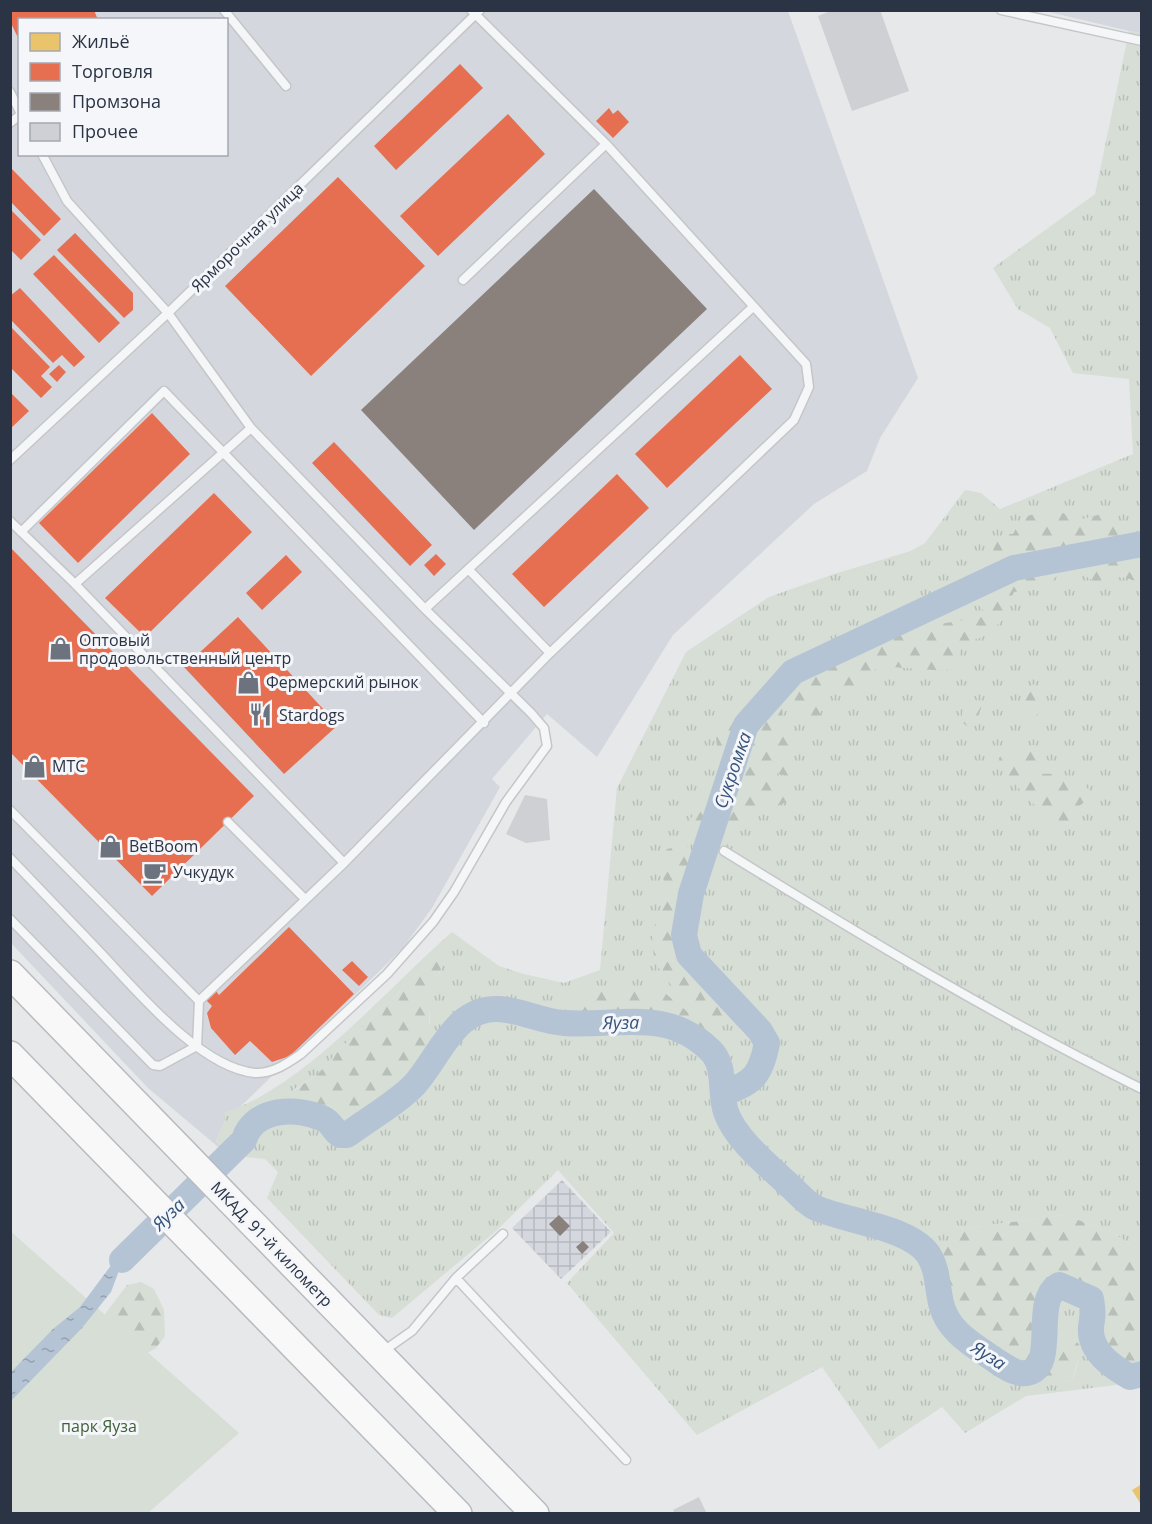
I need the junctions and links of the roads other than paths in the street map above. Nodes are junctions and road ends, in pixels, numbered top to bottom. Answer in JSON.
{"nodes":[{"id":1,"x":224,"y":10,"type":"edge"},
{"id":2,"x":1001,"y":10,"type":"edge"},
{"id":3,"x":475,"y":12,"type":"edge"},
{"id":4,"x":1142,"y":41,"type":"edge"},
{"id":5,"x":286,"y":86,"type":"dead end"},
{"id":6,"x":10,"y":92,"type":"edge"},
{"id":7,"x":18,"y":109,"type":"edge"},
{"id":8,"x":606,"y":144,"type":"junction"},
{"id":9,"x":43,"y":156,"type":"edge"},
{"id":10,"x":463,"y":280,"type":"dead end"},
{"id":11,"x":753,"y":307,"type":"junction"},
{"id":12,"x":168,"y":313,"type":"junction"},
{"id":13,"x":251,"y":428,"type":"junction"},
{"id":14,"x":224,"y":450,"type":"junction"},
{"id":15,"x":10,"y":460,"type":"edge"},
{"id":16,"x":10,"y":521,"type":"edge"},
{"id":17,"x":21,"y":532,"type":"junction"},
{"id":18,"x":469,"y":570,"type":"junction"},
{"id":19,"x":75,"y":584,"type":"junction"},
{"id":20,"x":425,"y":609,"type":"junction"},
{"id":21,"x":550,"y":653,"type":"junction"},
{"id":22,"x":511,"y":695,"type":"junction"},
{"id":23,"x":484,"y":723,"type":"junction"},
{"id":24,"x":10,"y":810,"type":"edge"},
{"id":25,"x":228,"y":822,"type":"dead end"},
{"id":26,"x":724,"y":851,"type":"dead end"},
{"id":27,"x":10,"y":858,"type":"edge"},
{"id":28,"x":344,"y":863,"type":"junction"},
{"id":29,"x":305,"y":899,"type":"junction"},
{"id":30,"x":10,"y":919,"type":"edge"},
{"id":31,"x":10,"y":974,"type":"edge"},
{"id":32,"x":199,"y":1001,"type":"junction"},
{"id":33,"x":197,"y":1046,"type":"junction"},
{"id":34,"x":10,"y":1055,"type":"edge"},
{"id":35,"x":1142,"y":1089,"type":"edge"},
{"id":36,"x":503,"y":1234,"type":"dead end"},
{"id":37,"x":456,"y":1278,"type":"junction"},
{"id":38,"x":379,"y":1354,"type":"junction"},
{"id":39,"x":626,"y":1460,"type":"dead end"},
{"id":40,"x":458,"y":1514,"type":"edge"},
{"id":41,"x":535,"y":1514,"type":"edge"}],
"edges":[{"from":1,"to":5,"type":"lane"},
{"from":2,"to":4,"type":"lane"},
{"from":3,"to":8,"type":"lane"},
{"from":3,"to":12,"type":"lane","name":"Ярморочная улица"},
{"from":6,"to":7,"type":"lane"},
{"from":8,"to":10,"type":"lane"},
{"from":8,"to":11,"type":"lane"},
{"from":9,"to":12,"type":"lane"},
{"from":11,"to":18,"type":"lane"},
{"from":11,"to":21,"type":"lane"},
{"from":12,"to":13,"type":"lane"},
{"from":12,"to":15,"type":"lane","name":"Ярморочная улица"},
{"from":13,"to":14,"type":"lane"},
{"from":13,"to":20,"type":"lane"},
{"from":14,"to":17,"type":"lane"},
{"from":14,"to":19,"type":"lane"},
{"from":14,"to":23,"type":"lane"},
{"from":16,"to":17,"type":"lane"},
{"from":17,"to":19,"type":"lane"},
{"from":18,"to":20,"type":"lane"},
{"from":18,"to":21,"type":"lane"},
{"from":19,"to":28,"type":"lane"},
{"from":20,"to":22,"type":"lane"},
{"from":21,"to":22,"type":"lane"},
{"from":22,"to":23,"type":"lane"},
{"from":22,"to":33,"type":"lane"},
{"from":23,"to":28,"type":"lane"},
{"from":24,"to":32,"type":"lane"},
{"from":25,"to":29,"type":"lane"},
{"from":26,"to":35,"type":"lane"},
{"from":27,"to":33,"type":"lane"},
{"from":28,"to":29,"type":"lane"},
{"from":29,"to":32,"type":"lane"},
{"from":30,"to":33,"type":"lane"},
{"from":31,"to":38,"type":"highway","name":"МКАД, 91-й километр"},
{"from":32,"to":33,"type":"lane"},
{"from":34,"to":40,"type":"highway"},
{"from":36,"to":37,"type":"lane"},
{"from":37,"to":38,"type":"lane"},
{"from":37,"to":39,"type":"lane"},
{"from":38,"to":41,"type":"highway","name":"МКАД, 91-й километр"}]}
